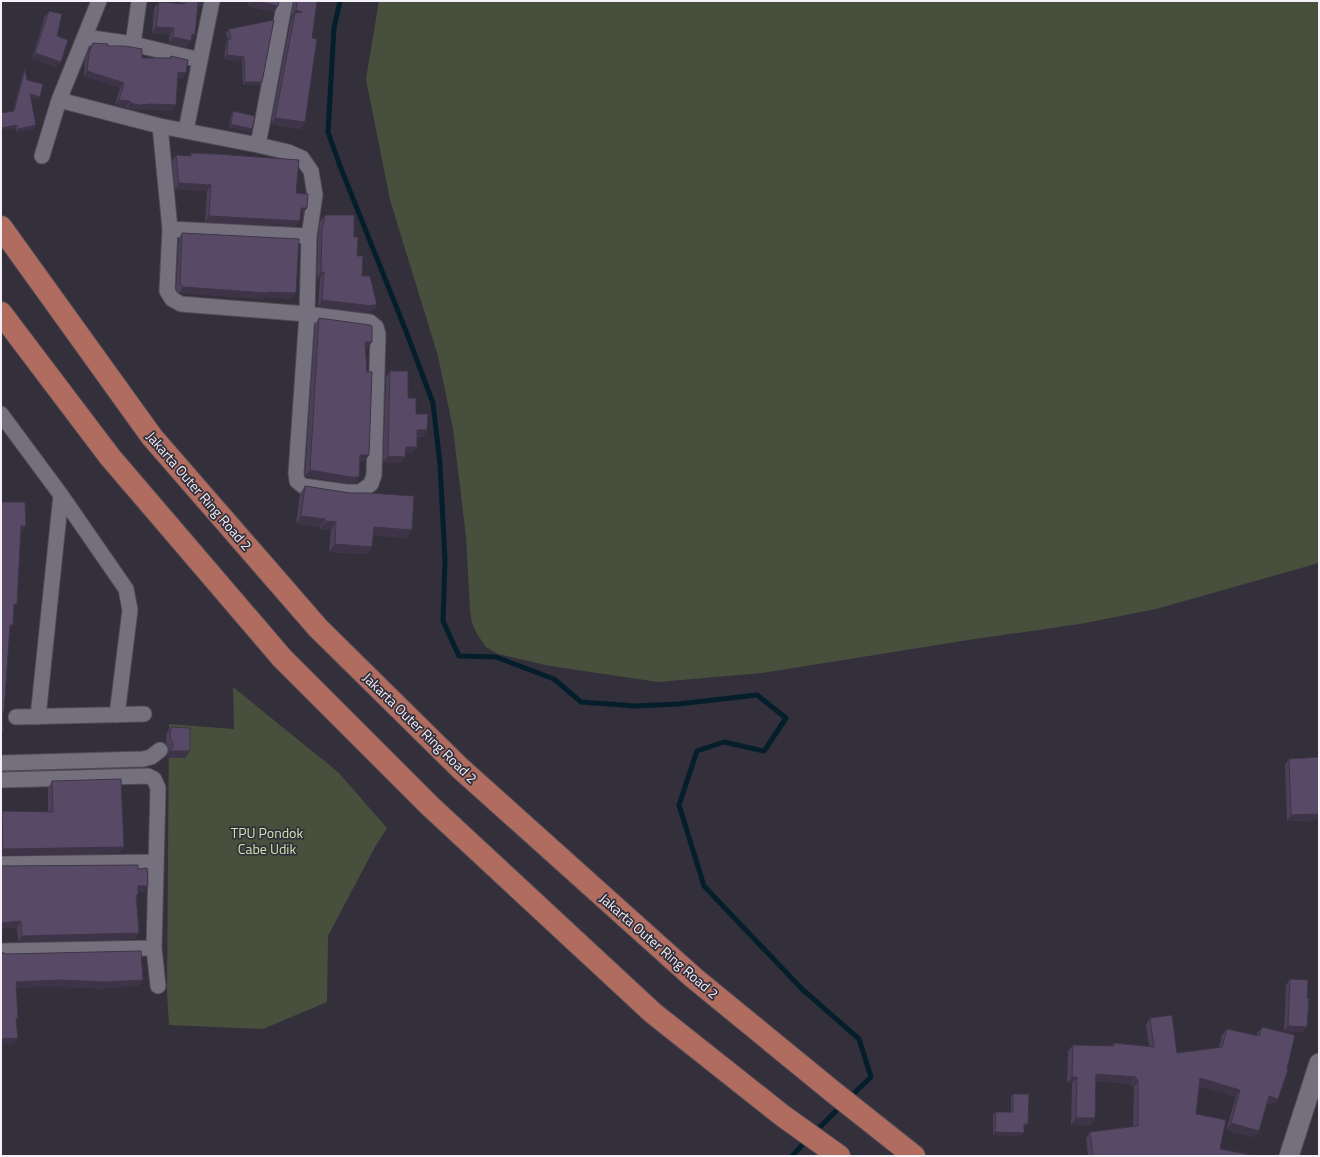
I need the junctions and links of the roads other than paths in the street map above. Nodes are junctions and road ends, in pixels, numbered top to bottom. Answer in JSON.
{"nodes":[{"id":1,"x":99,"y":1,"type":"edge"},
{"id":2,"x":139,"y":1,"type":"edge"},
{"id":3,"x":212,"y":1,"type":"edge"},
{"id":4,"x":285,"y":1,"type":"edge"},
{"id":5,"x":85,"y":37,"type":"junction"},
{"id":6,"x":133,"y":44,"type":"junction"},
{"id":7,"x":200,"y":60,"type":"junction"},
{"id":8,"x":59,"y":100,"type":"junction"},
{"id":9,"x":160,"y":126,"type":"junction"},
{"id":10,"x":186,"y":130,"type":"junction"},
{"id":11,"x":258,"y":145,"type":"junction"},
{"id":12,"x":42,"y":156,"type":"dead end"},
{"id":13,"x":1,"y":227,"type":"edge"},
{"id":14,"x":170,"y":229,"type":"junction"},
{"id":15,"x":309,"y":236,"type":"junction"},
{"id":16,"x":1,"y":313,"type":"edge"},
{"id":17,"x":307,"y":314,"type":"junction"},
{"id":18,"x":1,"y":414,"type":"edge"},
{"id":19,"x":61,"y":495,"type":"junction"},
{"id":20,"x":144,"y":714,"type":"dead end"},
{"id":21,"x":117,"y":715,"type":"junction"},
{"id":22,"x":16,"y":717,"type":"dead end"},
{"id":23,"x":38,"y":717,"type":"junction"},
{"id":24,"x":160,"y":750,"type":"dead end"},
{"id":25,"x":1,"y":763,"type":"edge"},
{"id":26,"x":1,"y":780,"type":"edge"},
{"id":27,"x":156,"y":862,"type":"junction"},
{"id":28,"x":1,"y":864,"type":"edge"},
{"id":29,"x":154,"y":948,"type":"junction"},
{"id":30,"x":1,"y":951,"type":"edge"},
{"id":31,"x":158,"y":986,"type":"dead end"},
{"id":32,"x":1319,"y":1062,"type":"edge"},
{"id":33,"x":839,"y":1156,"type":"edge"},
{"id":34,"x":914,"y":1156,"type":"edge"},
{"id":35,"x":1289,"y":1156,"type":"edge"}],
"edges":[{"from":1,"to":5,"type":"street"},
{"from":2,"to":6,"type":"street"},
{"from":3,"to":7,"type":"street"},
{"from":4,"to":11,"type":"street"},
{"from":5,"to":6,"type":"street"},
{"from":5,"to":8,"type":"street"},
{"from":6,"to":7,"type":"street"},
{"from":7,"to":10,"type":"street"},
{"from":8,"to":9,"type":"street"},
{"from":8,"to":12,"type":"street"},
{"from":9,"to":10,"type":"street"},
{"from":9,"to":14,"type":"street"},
{"from":10,"to":11,"type":"street"},
{"from":11,"to":15,"type":"street"},
{"from":13,"to":34,"type":"highway","name":"Jakarta Outer Ring Road 2"},
{"from":14,"to":15,"type":"street"},
{"from":14,"to":17,"type":"street"},
{"from":15,"to":17,"type":"street"},
{"from":16,"to":33,"type":"highway"},
{"from":17,"to":17,"type":"street"},
{"from":18,"to":19,"type":"street"},
{"from":19,"to":21,"type":"street"},
{"from":19,"to":23,"type":"street"},
{"from":20,"to":21,"type":"street"},
{"from":21,"to":23,"type":"street"},
{"from":22,"to":23,"type":"street"},
{"from":24,"to":25,"type":"street"},
{"from":26,"to":27,"type":"street"},
{"from":27,"to":28,"type":"street"},
{"from":27,"to":29,"type":"street"},
{"from":29,"to":30,"type":"street"},
{"from":29,"to":31,"type":"street"},
{"from":32,"to":35,"type":"street"}]}
